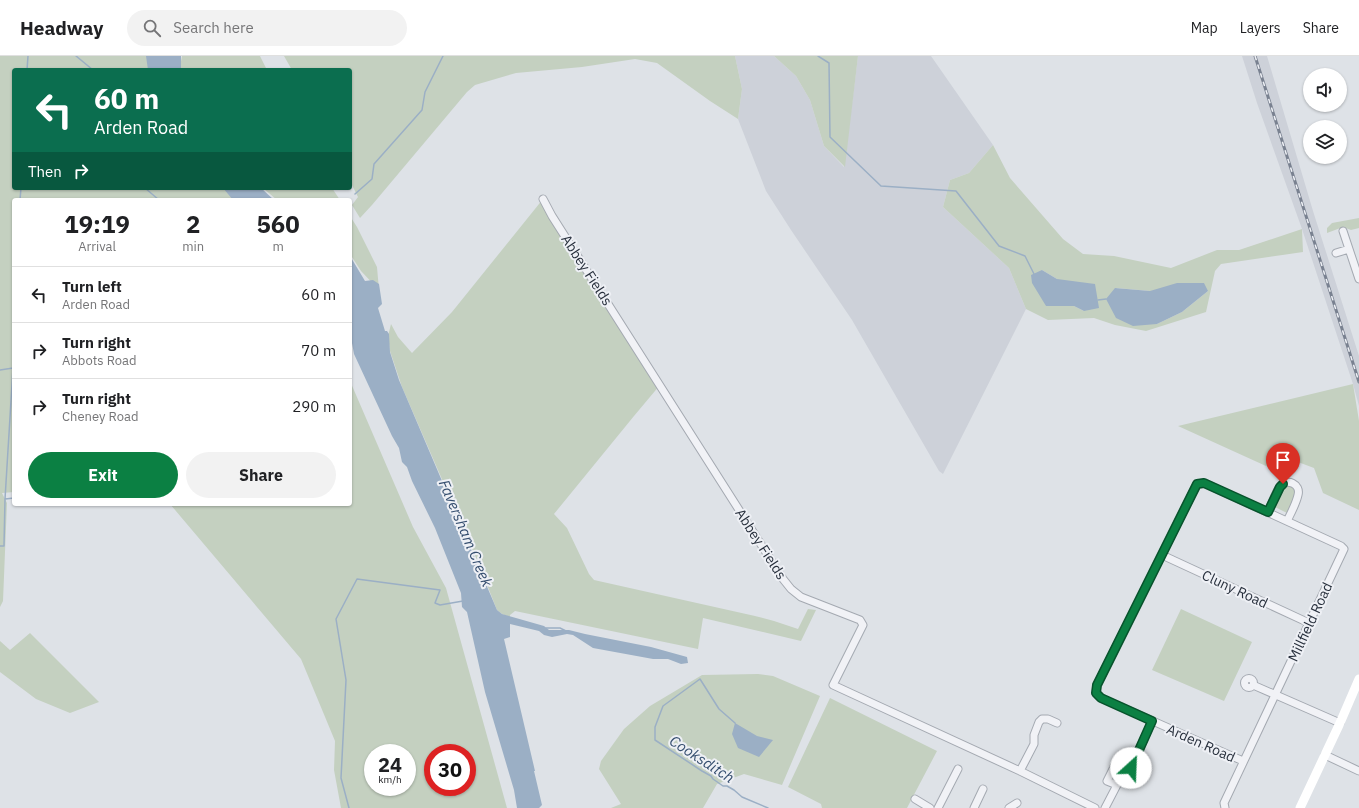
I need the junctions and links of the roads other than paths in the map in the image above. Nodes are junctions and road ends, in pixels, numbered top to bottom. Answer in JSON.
{"nodes":[{"id":1,"x":543,"y":199,"type":"dead end"},
{"id":2,"x":1343,"y":231,"type":"dead end"},
{"id":3,"x":1349,"y":249,"type":"junction"},
{"id":4,"x":1336,"y":253,"type":"dead end"},
{"id":5,"x":1359,"y":279,"type":"edge"},
{"id":6,"x":1268,"y":512,"type":"junction"},
{"id":7,"x":1287,"y":521,"type":"junction"},
{"id":8,"x":1162,"y":555,"type":"junction"},
{"id":9,"x":1309,"y":623,"type":"junction"},
{"id":10,"x":1359,"y":679,"type":"edge"},
{"id":11,"x":1253,"y":685,"type":"dead end"},
{"id":12,"x":1276,"y":695,"type":"junction"},
{"id":13,"x":1152,"y":721,"type":"junction"},
{"id":14,"x":1056,"y":723,"type":"dead end"},
{"id":15,"x":1340,"y":723,"type":"junction"},
{"id":16,"x":1325,"y":755,"type":"junction"},
{"id":17,"x":1242,"y":761,"type":"junction"},
{"id":18,"x":1114,"y":767,"type":"dead end"},
{"id":19,"x":958,"y":769,"type":"dead end"},
{"id":20,"x":1020,"y":771,"type":"junction"},
{"id":21,"x":1359,"y":771,"type":"edge"},
{"id":22,"x":1117,"y":785,"type":"junction"},
{"id":23,"x":983,"y":789,"type":"dead end"},
{"id":24,"x":915,"y":799,"type":"dead end"},
{"id":25,"x":930,"y":808,"type":"edge"},
{"id":26,"x":938,"y":808,"type":"edge"},
{"id":27,"x":974,"y":808,"type":"edge"},
{"id":28,"x":1095,"y":808,"type":"edge"},
{"id":29,"x":1105,"y":808,"type":"edge"},
{"id":30,"x":1226,"y":808,"type":"edge"},
{"id":31,"x":1300,"y":808,"type":"edge"}],
"edges":[{"from":1,"to":20,"type":"street","name":"Abbey Fields"},
{"from":2,"to":3,"type":"street"},
{"from":3,"to":4,"type":"street"},
{"from":3,"to":5,"type":"street"},
{"from":6,"to":7,"type":"street"},
{"from":6,"to":7,"type":"street"},
{"from":6,"to":8,"type":"street"},
{"from":7,"to":9,"type":"street","name":"Millfield Road"},
{"from":8,"to":9,"type":"street","name":"Cluny Road"},
{"from":8,"to":13,"type":"street","name":"Arden Road"},
{"from":9,"to":12,"type":"street","name":"Millfield Road"},
{"from":10,"to":15,"type":"main road"},
{"from":11,"to":12,"type":"street"},
{"from":12,"to":15,"type":"street"},
{"from":12,"to":17,"type":"street","name":"Millfield Road"},
{"from":13,"to":17,"type":"street","name":"Arden Road"},
{"from":13,"to":22,"type":"street"},
{"from":14,"to":20,"type":"street"},
{"from":15,"to":16,"type":"main road"},
{"from":16,"to":21,"type":"street"},
{"from":16,"to":31,"type":"main road"},
{"from":17,"to":30,"type":"street","name":"Millfield Road"},
{"from":18,"to":22,"type":"street"},
{"from":19,"to":26,"type":"street"},
{"from":20,"to":28,"type":"street","name":"Abbey Fields"},
{"from":22,"to":29,"type":"street"},
{"from":23,"to":27,"type":"street"},
{"from":24,"to":25,"type":"street"}]}
